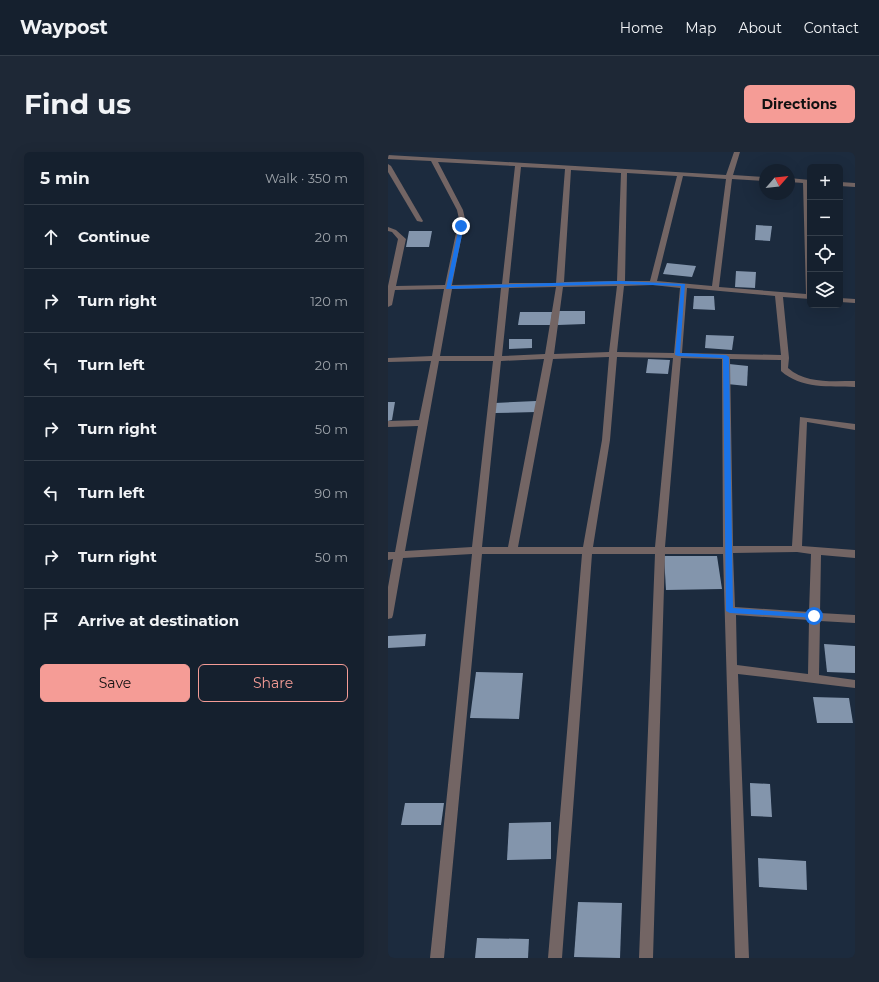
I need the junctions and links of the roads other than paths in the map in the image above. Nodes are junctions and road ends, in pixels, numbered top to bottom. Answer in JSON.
{"nodes":[{"id":1,"x":737,"y":152,"type":"edge"},
{"id":2,"x":388,"y":157,"type":"edge"},
{"id":3,"x":433,"y":159,"type":"junction"},
{"id":4,"x":518,"y":165,"type":"junction"},
{"id":5,"x":388,"y":166,"type":"edge"},
{"id":6,"x":568,"y":168,"type":"junction"},
{"id":7,"x":624,"y":171,"type":"junction"},
{"id":8,"x":682,"y":173,"type":"junction"},
{"id":9,"x":729,"y":176,"type":"junction"},
{"id":10,"x":759,"y":178,"type":"edge"},
{"id":11,"x":795,"y":181,"type":"edge"},
{"id":12,"x":807,"y":182,"type":"edge"},
{"id":13,"x":843,"y":184,"type":"edge"},
{"id":14,"x":855,"y":185,"type":"edge"},
{"id":15,"x":808,"y":200,"type":"edge"},
{"id":16,"x":420,"y":221,"type":"dead end"},
{"id":17,"x":388,"y":229,"type":"edge"},
{"id":18,"x":810,"y":272,"type":"edge"},
{"id":19,"x":621,"y":283,"type":"junction"},
{"id":20,"x":653,"y":283,"type":"junction"},
{"id":21,"x":560,"y":285,"type":"junction"},
{"id":22,"x":684,"y":285,"type":"junction"},
{"id":23,"x":504,"y":287,"type":"junction"},
{"id":24,"x":390,"y":288,"type":"edge"},
{"id":25,"x":448,"y":288,"type":"junction"},
{"id":26,"x":715,"y":288,"type":"junction"},
{"id":27,"x":779,"y":295,"type":"junction"},
{"id":28,"x":807,"y":297,"type":"edge"},
{"id":29,"x":843,"y":300,"type":"edge"},
{"id":30,"x":855,"y":301,"type":"edge"},
{"id":31,"x":388,"y":305,"type":"edge"},
{"id":32,"x":613,"y":354,"type":"junction"},
{"id":33,"x":678,"y":355,"type":"junction"},
{"id":34,"x":549,"y":357,"type":"junction"},
{"id":35,"x":726,"y":357,"type":"junction"},
{"id":36,"x":435,"y":358,"type":"junction"},
{"id":37,"x":785,"y":358,"type":"junction"},
{"id":38,"x":497,"y":359,"type":"junction"},
{"id":39,"x":388,"y":360,"type":"edge"},
{"id":40,"x":855,"y":384,"type":"edge"},
{"id":41,"x":423,"y":423,"type":"junction"},
{"id":42,"x":388,"y":424,"type":"edge"},
{"id":43,"x":855,"y":427,"type":"edge"},
{"id":44,"x":728,"y":549,"type":"junction"},
{"id":45,"x":796,"y":549,"type":"junction"},
{"id":46,"x":477,"y":550,"type":"junction"},
{"id":47,"x":512,"y":550,"type":"junction"},
{"id":48,"x":587,"y":551,"type":"junction"},
{"id":49,"x":660,"y":551,"type":"junction"},
{"id":50,"x":816,"y":551,"type":"junction"},
{"id":51,"x":855,"y":554,"type":"edge"},
{"id":52,"x":388,"y":556,"type":"edge"},
{"id":53,"x":399,"y":556,"type":"junction"},
{"id":54,"x":730,"y":611,"type":"junction"},
{"id":55,"x":388,"y":615,"type":"edge"},
{"id":56,"x":814,"y":616,"type":"junction"},
{"id":57,"x":855,"y":619,"type":"edge"},
{"id":58,"x":732,"y":669,"type":"junction"},
{"id":59,"x":813,"y":679,"type":"junction"},
{"id":60,"x":855,"y":684,"type":"edge"},
{"id":61,"x":437,"y":958,"type":"edge"},
{"id":62,"x":555,"y":958,"type":"edge"},
{"id":63,"x":646,"y":958,"type":"edge"},
{"id":64,"x":742,"y":958,"type":"edge"}],
"edges":[{"from":1,"to":9,"type":"street"},
{"from":2,"to":3,"type":"street"},
{"from":3,"to":4,"type":"street"},
{"from":3,"to":25,"type":"street"},
{"from":4,"to":6,"type":"street"},
{"from":4,"to":23,"type":"street"},
{"from":5,"to":16,"type":"street"},
{"from":6,"to":7,"type":"street"},
{"from":6,"to":21,"type":"street"},
{"from":7,"to":8,"type":"street"},
{"from":7,"to":19,"type":"street"},
{"from":8,"to":9,"type":"street"},
{"from":8,"to":20,"type":"street"},
{"from":9,"to":10,"type":"street"},
{"from":9,"to":26,"type":"street"},
{"from":11,"to":12,"type":"street"},
{"from":13,"to":14,"type":"street"},
{"from":15,"to":18,"type":"street"},
{"from":17,"to":24,"type":"street"},
{"from":19,"to":20,"type":"street"},
{"from":19,"to":21,"type":"street"},
{"from":19,"to":32,"type":"street"},
{"from":20,"to":22,"type":"street"},
{"from":21,"to":23,"type":"street"},
{"from":21,"to":34,"type":"street"},
{"from":22,"to":26,"type":"street"},
{"from":22,"to":33,"type":"street"},
{"from":23,"to":25,"type":"street"},
{"from":23,"to":38,"type":"street"},
{"from":24,"to":25,"type":"street"},
{"from":24,"to":31,"type":"street"},
{"from":25,"to":36,"type":"street"},
{"from":26,"to":27,"type":"street"},
{"from":27,"to":28,"type":"street"},
{"from":27,"to":37,"type":"street"},
{"from":29,"to":30,"type":"street"},
{"from":32,"to":33,"type":"street"},
{"from":32,"to":34,"type":"street"},
{"from":32,"to":48,"type":"street"},
{"from":33,"to":35,"type":"street"},
{"from":33,"to":49,"type":"street"},
{"from":34,"to":38,"type":"street"},
{"from":34,"to":47,"type":"street"},
{"from":35,"to":37,"type":"street"},
{"from":35,"to":44,"type":"street"},
{"from":36,"to":38,"type":"street"},
{"from":36,"to":39,"type":"street"},
{"from":36,"to":41,"type":"street"},
{"from":37,"to":40,"type":"street"},
{"from":38,"to":46,"type":"street"},
{"from":41,"to":42,"type":"street"},
{"from":41,"to":53,"type":"street"},
{"from":43,"to":45,"type":"street"},
{"from":44,"to":45,"type":"street"},
{"from":44,"to":49,"type":"street"},
{"from":44,"to":54,"type":"street"},
{"from":45,"to":50,"type":"street"},
{"from":46,"to":47,"type":"street"},
{"from":46,"to":53,"type":"street"},
{"from":46,"to":61,"type":"street"},
{"from":47,"to":48,"type":"street"},
{"from":48,"to":49,"type":"street"},
{"from":48,"to":62,"type":"street"},
{"from":49,"to":63,"type":"street"},
{"from":50,"to":51,"type":"street"},
{"from":50,"to":56,"type":"street"},
{"from":52,"to":53,"type":"street"},
{"from":53,"to":55,"type":"street"},
{"from":54,"to":56,"type":"street"},
{"from":54,"to":58,"type":"street"},
{"from":56,"to":57,"type":"street"},
{"from":56,"to":59,"type":"street"},
{"from":58,"to":59,"type":"street"},
{"from":58,"to":64,"type":"street"},
{"from":59,"to":60,"type":"street"}]}
